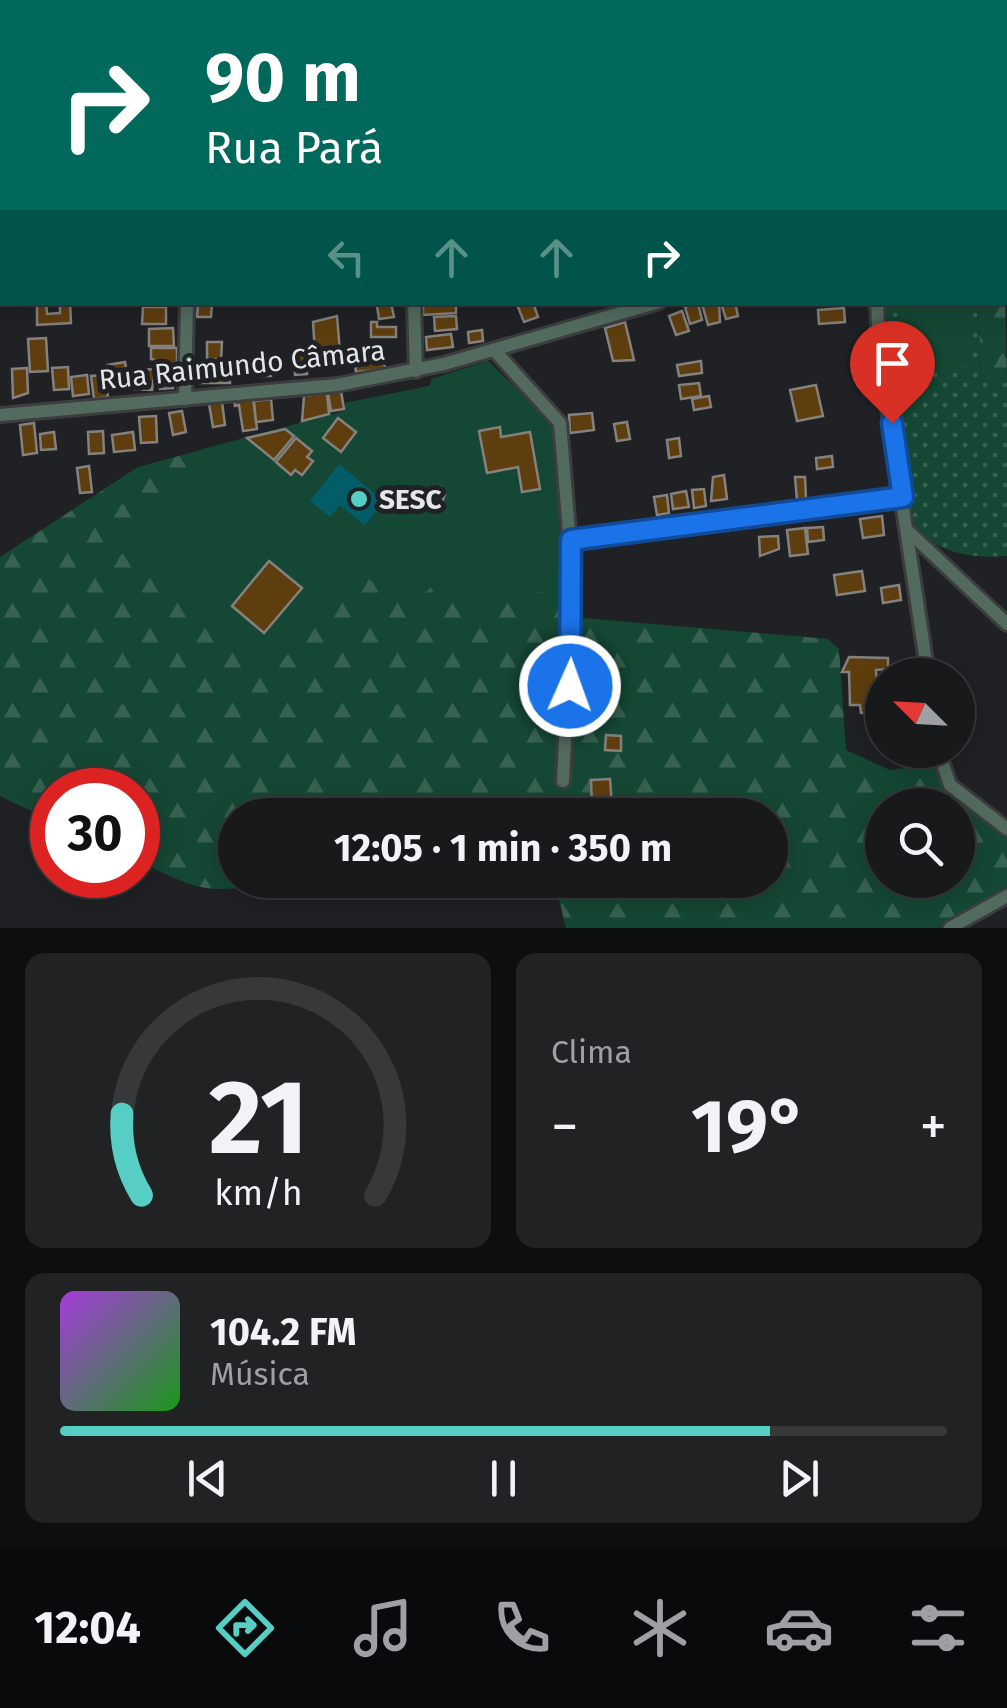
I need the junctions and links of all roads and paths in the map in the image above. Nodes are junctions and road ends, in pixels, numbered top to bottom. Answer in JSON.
{"nodes":[{"id":1,"x":188,"y":305,"type":"edge"},
{"id":2,"x":414,"y":305,"type":"edge"},
{"id":3,"x":650,"y":305,"type":"edge"},
{"id":4,"x":877,"y":305,"type":"edge"},
{"id":5,"x":494,"y":350,"type":"junction"},
{"id":6,"x":416,"y":370,"type":"junction"},
{"id":7,"x":185,"y":398,"type":"junction"},
{"id":8,"x":0,"y":415,"type":"edge"},
{"id":9,"x":903,"y":497,"type":"junction"},
{"id":10,"x":908,"y":530,"type":"junction"},
{"id":11,"x":571,"y":540,"type":"junction"},
{"id":12,"x":1007,"y":624,"type":"edge"},
{"id":13,"x":926,"y":658,"type":"edge"},
{"id":14,"x":944,"y":768,"type":"edge"},
{"id":15,"x":563,"y":781,"type":"dead end"},
{"id":16,"x":1007,"y":829,"type":"edge"},
{"id":17,"x":1007,"y":896,"type":"edge"},
{"id":18,"x":950,"y":928,"type":"edge"}],
"edges":[{"from":1,"to":7,"type":"street"},
{"from":2,"to":6,"type":"street"},
{"from":3,"to":5,"type":"street","name":"Rua Raimundo Câmara"},
{"from":4,"to":9,"type":"street"},
{"from":5,"to":6,"type":"street","name":"Rua Raimundo Câmara"},
{"from":5,"to":11,"type":"street"},
{"from":6,"to":7,"type":"street","name":"Rua Raimundo Câmara"},
{"from":7,"to":8,"type":"street","name":"Rua Raimundo Câmara"},
{"from":9,"to":10,"type":"street"},
{"from":9,"to":11,"type":"street"},
{"from":10,"to":12,"type":"street"},
{"from":10,"to":13,"type":"street"},
{"from":11,"to":15,"type":"street"},
{"from":14,"to":16,"type":"street"},
{"from":17,"to":18,"type":"street"}]}
